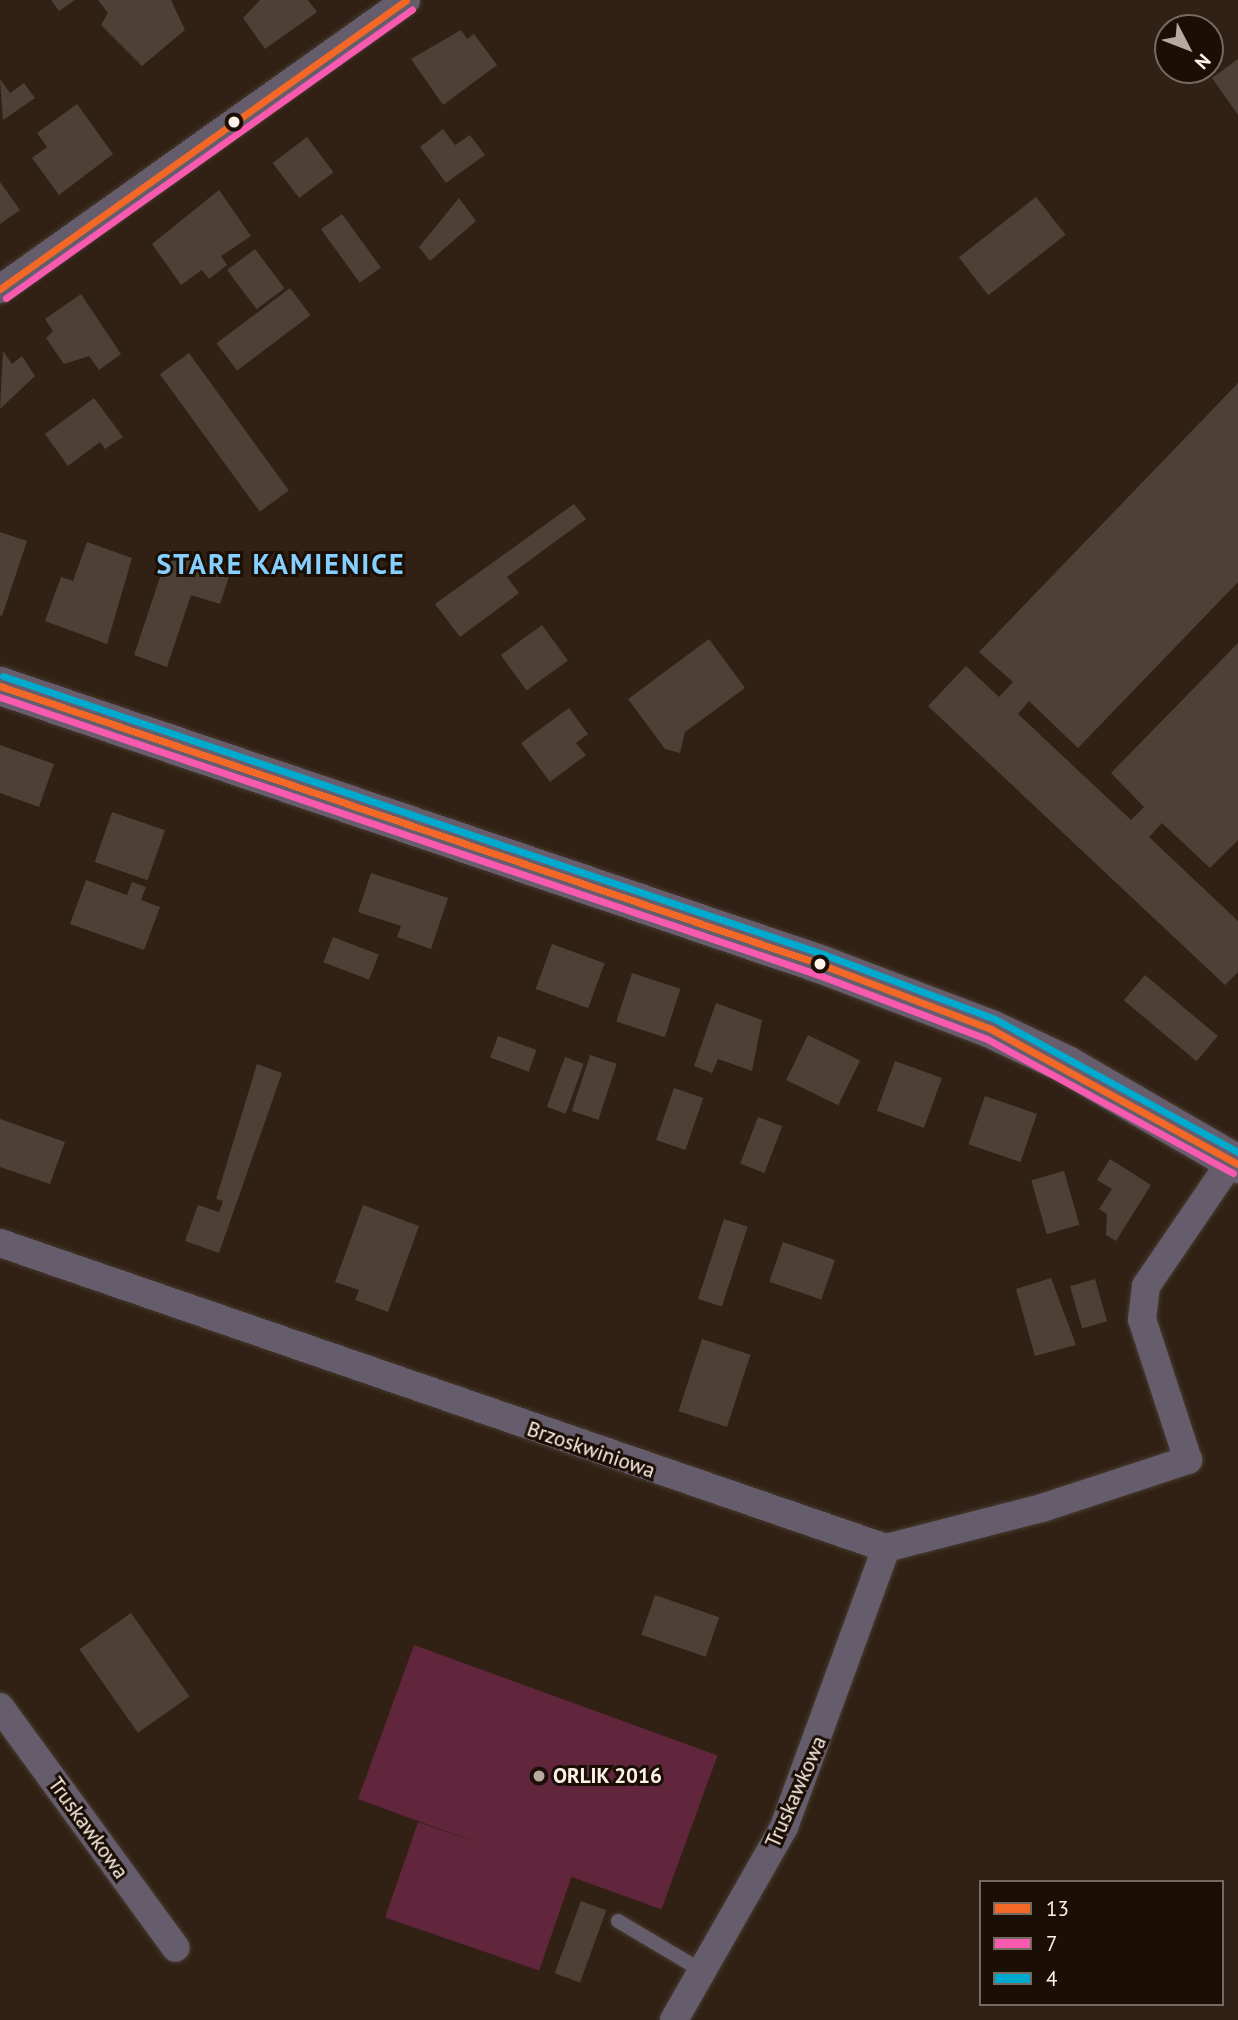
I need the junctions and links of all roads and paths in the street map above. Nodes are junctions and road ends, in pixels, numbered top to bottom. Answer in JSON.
{"nodes":[{"id":1,"x":406,"y":0,"type":"edge"},
{"id":2,"x":0,"y":289,"type":"edge"},
{"id":3,"x":0,"y":686,"type":"edge"},
{"id":4,"x":1235,"y":1162,"type":"edge"},
{"id":5,"x":0,"y":1243,"type":"edge"},
{"id":6,"x":886,"y":1548,"type":"junction"},
{"id":7,"x":0,"y":1707,"type":"edge"},
{"id":8,"x":618,"y":1921,"type":"dead end"},
{"id":9,"x":176,"y":1948,"type":"dead end"},
{"id":10,"x":704,"y":1972,"type":"junction"},
{"id":11,"x":674,"y":2020,"type":"edge"}],
"edges":[{"from":1,"to":2,"type":"street"},
{"from":3,"to":4,"type":"street"},
{"from":4,"to":6,"type":"street"},
{"from":5,"to":6,"type":"street","name":"Brzoskwiniowa"},
{"from":6,"to":10,"type":"street","name":"Truskawkowa"},
{"from":7,"to":9,"type":"street","name":"Truskawkowa"},
{"from":8,"to":10,"type":"lane"},
{"from":10,"to":11,"type":"street","name":"Truskawkowa"}]}
